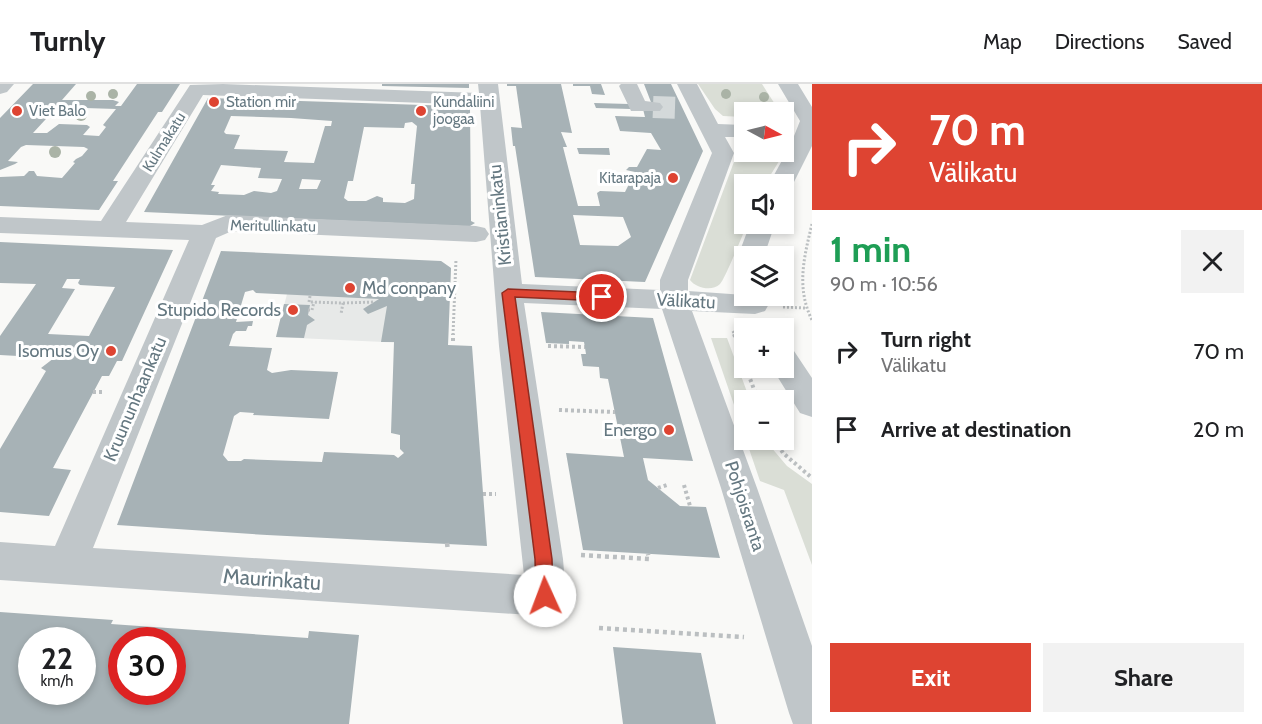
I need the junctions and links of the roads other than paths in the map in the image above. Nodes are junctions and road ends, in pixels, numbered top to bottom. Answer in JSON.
{"nodes":[{"id":1,"x":4,"y":84,"type":"edge"},
{"id":2,"x":687,"y":84,"type":"edge"},
{"id":3,"x":788,"y":84,"type":"edge"},
{"id":4,"x":629,"y":86,"type":"dead end"},
{"id":5,"x":0,"y":87,"type":"edge"},
{"id":6,"x":488,"y":91,"type":"edge"},
{"id":7,"x":654,"y":107,"type":"tunnel mouth"},
{"id":8,"x":698,"y":115,"type":"junction"},
{"id":9,"x":734,"y":128,"type":"edge"},
{"id":10,"x":794,"y":132,"type":"edge"},
{"id":11,"x":806,"y":132,"type":"junction"},
{"id":12,"x":786,"y":174,"type":"edge"},
{"id":13,"x":0,"y":225,"type":"edge"},
{"id":14,"x":109,"y":229,"type":"junction"},
{"id":15,"x":205,"y":233,"type":"junction"},
{"id":16,"x":476,"y":234,"type":"dead end"},
{"id":17,"x":508,"y":293,"type":"junction"},
{"id":18,"x":674,"y":301,"type":"junction"},
{"id":19,"x":758,"y":310,"type":"edge"},
{"id":20,"x":794,"y":376,"type":"edge"},
{"id":21,"x":812,"y":404,"type":"edge"},
{"id":22,"x":0,"y":561,"type":"edge"},
{"id":23,"x":66,"y":565,"type":"junction"},
{"id":24,"x":545,"y":596,"type":"joint"},
{"id":25,"x":812,"y":713,"type":"edge"}],
"edges":[{"from":1,"to":5,"type":"street"},
{"from":2,"to":8,"type":"street"},
{"from":3,"to":11,"type":"street"},
{"from":4,"to":7,"type":"street"},
{"from":6,"to":14,"type":"street","name":"Kulmakatu"},
{"from":6,"to":17,"type":"street","name":"Kristianinkatu"},
{"from":8,"to":9,"type":"street"},
{"from":8,"to":18,"type":"street"},
{"from":10,"to":11,"type":"street"},
{"from":11,"to":12,"type":"street"},
{"from":13,"to":14,"type":"street","name":"Meritullinkatu"},
{"from":14,"to":15,"type":"street","name":"Meritullinkatu"},
{"from":15,"to":16,"type":"street","name":"Meritullinkatu"},
{"from":15,"to":23,"type":"street","name":"Kruununhaankatu"},
{"from":17,"to":18,"type":"street","name":"Välikatu"},
{"from":17,"to":24,"type":"street","name":"Kristianinkatu"},
{"from":18,"to":19,"type":"street","name":"Välikatu"},
{"from":18,"to":25,"type":"street","name":"Pohjoisranta"},
{"from":20,"to":21,"type":"street"},
{"from":22,"to":23,"type":"street","name":"Maurinkatu"},
{"from":23,"to":24,"type":"street","name":"Maurinkatu"}]}
